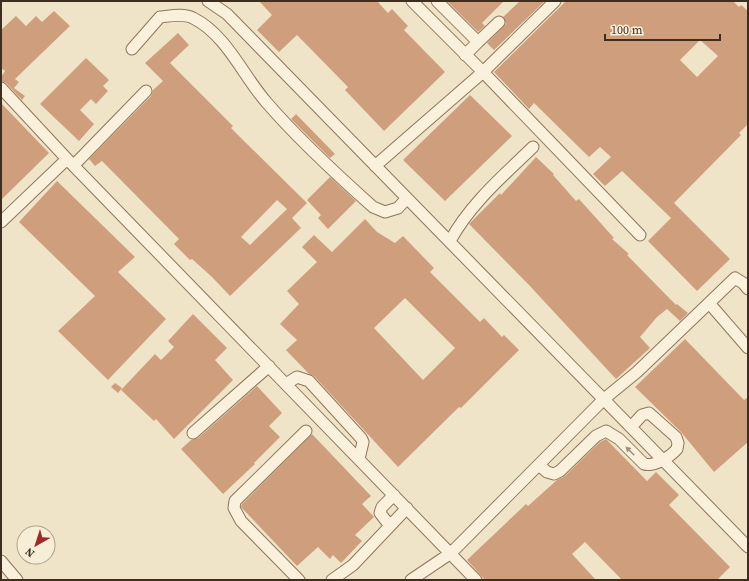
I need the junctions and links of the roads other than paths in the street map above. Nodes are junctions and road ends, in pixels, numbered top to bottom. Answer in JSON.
{"nodes":[{"id":1,"x":208,"y":1,"type":"edge"},
{"id":2,"x":412,"y":1,"type":"edge"},
{"id":3,"x":437,"y":1,"type":"edge"},
{"id":4,"x":555,"y":1,"type":"edge"},
{"id":5,"x":499,"y":22,"type":"dead end"},
{"id":6,"x":478,"y":42,"type":"junction"},
{"id":7,"x":132,"y":49,"type":"dead end"},
{"id":8,"x":465,"y":55,"type":"junction"},
{"id":9,"x":483,"y":72,"type":"junction"},
{"id":10,"x":1,"y":88,"type":"edge"},
{"id":11,"x":146,"y":91,"type":"dead end"},
{"id":12,"x":533,"y":147,"type":"dead end"},
{"id":13,"x":70,"y":162,"type":"junction"},
{"id":14,"x":375,"y":166,"type":"junction"},
{"id":15,"x":407,"y":198,"type":"junction"},
{"id":16,"x":2,"y":219,"type":"edge"},
{"id":17,"x":640,"y":235,"type":"dead end"},
{"id":18,"x":450,"y":241,"type":"junction"},
{"id":19,"x":748,"y":290,"type":"edge"},
{"id":20,"x":709,"y":304,"type":"junction"},
{"id":21,"x":748,"y":348,"type":"edge"},
{"id":22,"x":269,"y":366,"type":"junction"},
{"id":23,"x":286,"y":384,"type":"junction"},
{"id":24,"x":604,"y":399,"type":"junction"},
{"id":25,"x":631,"y":427,"type":"junction"},
{"id":26,"x":306,"y":431,"type":"dead end"},
{"id":27,"x":193,"y":434,"type":"dead end"},
{"id":28,"x":359,"y":459,"type":"junction"},
{"id":29,"x":663,"y":460,"type":"junction"},
{"id":30,"x":539,"y":465,"type":"junction"},
{"id":31,"x":394,"y":495,"type":"junction"},
{"id":32,"x":407,"y":508,"type":"junction"},
{"id":33,"x":390,"y":526,"type":"junction"},
{"id":34,"x":748,"y":547,"type":"edge"},
{"id":35,"x":451,"y":553,"type":"junction"},
{"id":36,"x":1,"y":561,"type":"edge"},
{"id":37,"x":17,"y":580,"type":"edge"},
{"id":38,"x":300,"y":580,"type":"edge"},
{"id":39,"x":332,"y":580,"type":"edge"},
{"id":40,"x":411,"y":580,"type":"edge"},
{"id":41,"x":476,"y":580,"type":"edge"}],
"edges":[{"from":1,"to":14,"type":"lane"},
{"from":2,"to":8,"type":"lane"},
{"from":3,"to":6,"type":"lane"},
{"from":4,"to":9,"type":"lane"},
{"from":5,"to":6,"type":"lane"},
{"from":6,"to":8,"type":"lane"},
{"from":7,"to":15,"type":"lane"},
{"from":8,"to":9,"type":"lane"},
{"from":9,"to":14,"type":"lane"},
{"from":9,"to":17,"type":"lane"},
{"from":10,"to":13,"type":"lane"},
{"from":11,"to":13,"type":"lane"},
{"from":12,"to":18,"type":"lane"},
{"from":13,"to":16,"type":"lane"},
{"from":13,"to":22,"type":"lane"},
{"from":14,"to":15,"type":"lane"},
{"from":15,"to":18,"type":"lane"},
{"from":18,"to":24,"type":"lane"},
{"from":19,"to":20,"type":"lane"},
{"from":20,"to":21,"type":"lane"},
{"from":20,"to":24,"type":"lane"},
{"from":22,"to":23,"type":"lane"},
{"from":22,"to":27,"type":"lane"},
{"from":23,"to":28,"type":"lane"},
{"from":23,"to":28,"type":"lane"},
{"from":24,"to":25,"type":"lane"},
{"from":24,"to":30,"type":"lane"},
{"from":25,"to":29,"type":"lane"},
{"from":25,"to":29,"type":"lane"},
{"from":26,"to":38,"type":"lane"},
{"from":28,"to":31,"type":"lane"},
{"from":29,"to":30,"type":"lane","one_way":true},
{"from":29,"to":34,"type":"lane"},
{"from":30,"to":35,"type":"lane"},
{"from":31,"to":32,"type":"lane"},
{"from":31,"to":33,"type":"lane"},
{"from":32,"to":33,"type":"lane"},
{"from":32,"to":35,"type":"lane"},
{"from":33,"to":39,"type":"lane"},
{"from":35,"to":40,"type":"lane"},
{"from":35,"to":41,"type":"lane"},
{"from":36,"to":37,"type":"lane"}]}
